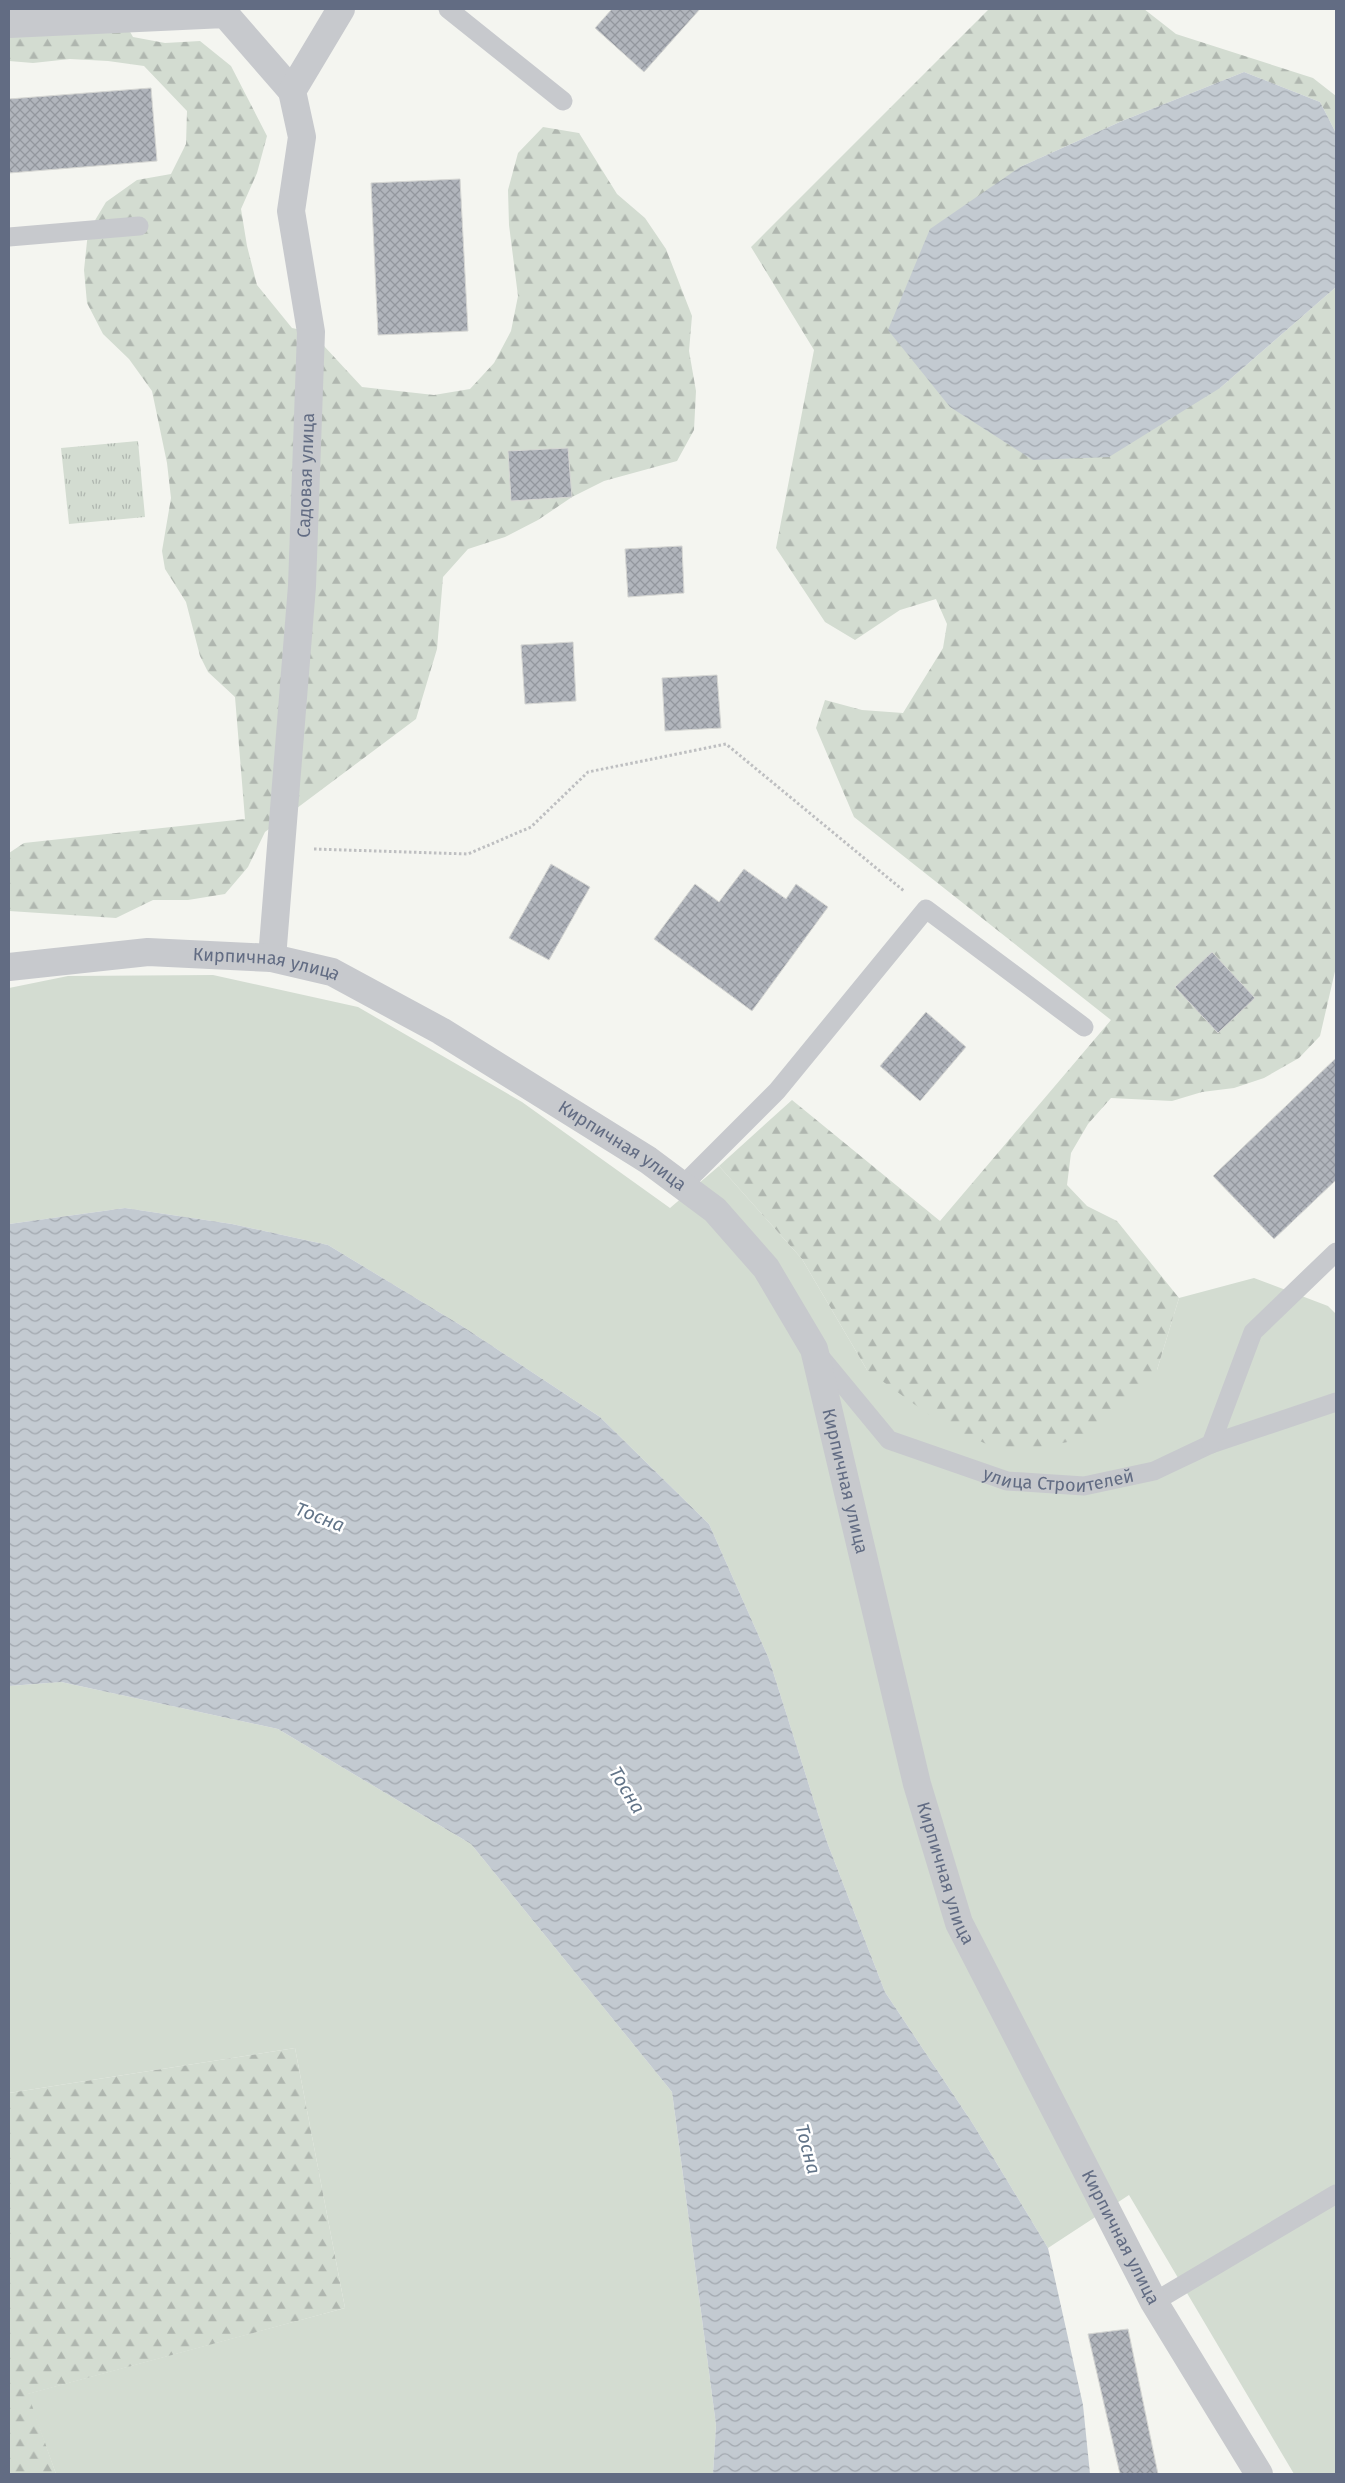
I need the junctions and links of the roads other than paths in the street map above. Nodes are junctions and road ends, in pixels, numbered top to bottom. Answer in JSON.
{"nodes":[{"id":1,"x":341,"y":9,"type":"edge"},
{"id":2,"x":448,"y":9,"type":"edge"},
{"id":3,"x":9,"y":24,"type":"edge"},
{"id":4,"x":292,"y":92,"type":"junction"},
{"id":5,"x":562,"y":102,"type":"dead end"},
{"id":6,"x":139,"y":226,"type":"dead end"},
{"id":7,"x":9,"y":237,"type":"edge"},
{"id":8,"x":272,"y":958,"type":"junction"},
{"id":9,"x":9,"y":967,"type":"edge"},
{"id":10,"x":1084,"y":1027,"type":"dead end"},
{"id":11,"x":682,"y":1186,"type":"junction"},
{"id":12,"x":1336,"y":1252,"type":"edge"},
{"id":13,"x":814,"y":1349,"type":"junction"},
{"id":14,"x":1336,"y":1402,"type":"edge"},
{"id":15,"x":1211,"y":1444,"type":"junction"},
{"id":16,"x":1336,"y":2194,"type":"edge"},
{"id":17,"x":1154,"y":2302,"type":"junction"},
{"id":18,"x":1259,"y":2474,"type":"edge"}],
"edges":[{"from":1,"to":4,"type":"street"},
{"from":2,"to":5,"type":"lane"},
{"from":3,"to":4,"type":"street"},
{"from":4,"to":8,"type":"street","name":"Садовая улица"},
{"from":6,"to":7,"type":"lane"},
{"from":8,"to":9,"type":"street","name":"Кирпичная улица"},
{"from":8,"to":11,"type":"street","name":"Кирпичная улица"},
{"from":10,"to":11,"type":"lane"},
{"from":11,"to":13,"type":"street","name":"Кирпичная улица"},
{"from":12,"to":15,"type":"lane"},
{"from":13,"to":15,"type":"lane","name":"улица Строителей"},
{"from":13,"to":17,"type":"street","name":"Кирпичная улица"},
{"from":14,"to":15,"type":"lane","name":"улица Строителей"},
{"from":16,"to":17,"type":"lane"},
{"from":17,"to":18,"type":"street","name":"Кирпичная улица"}]}
